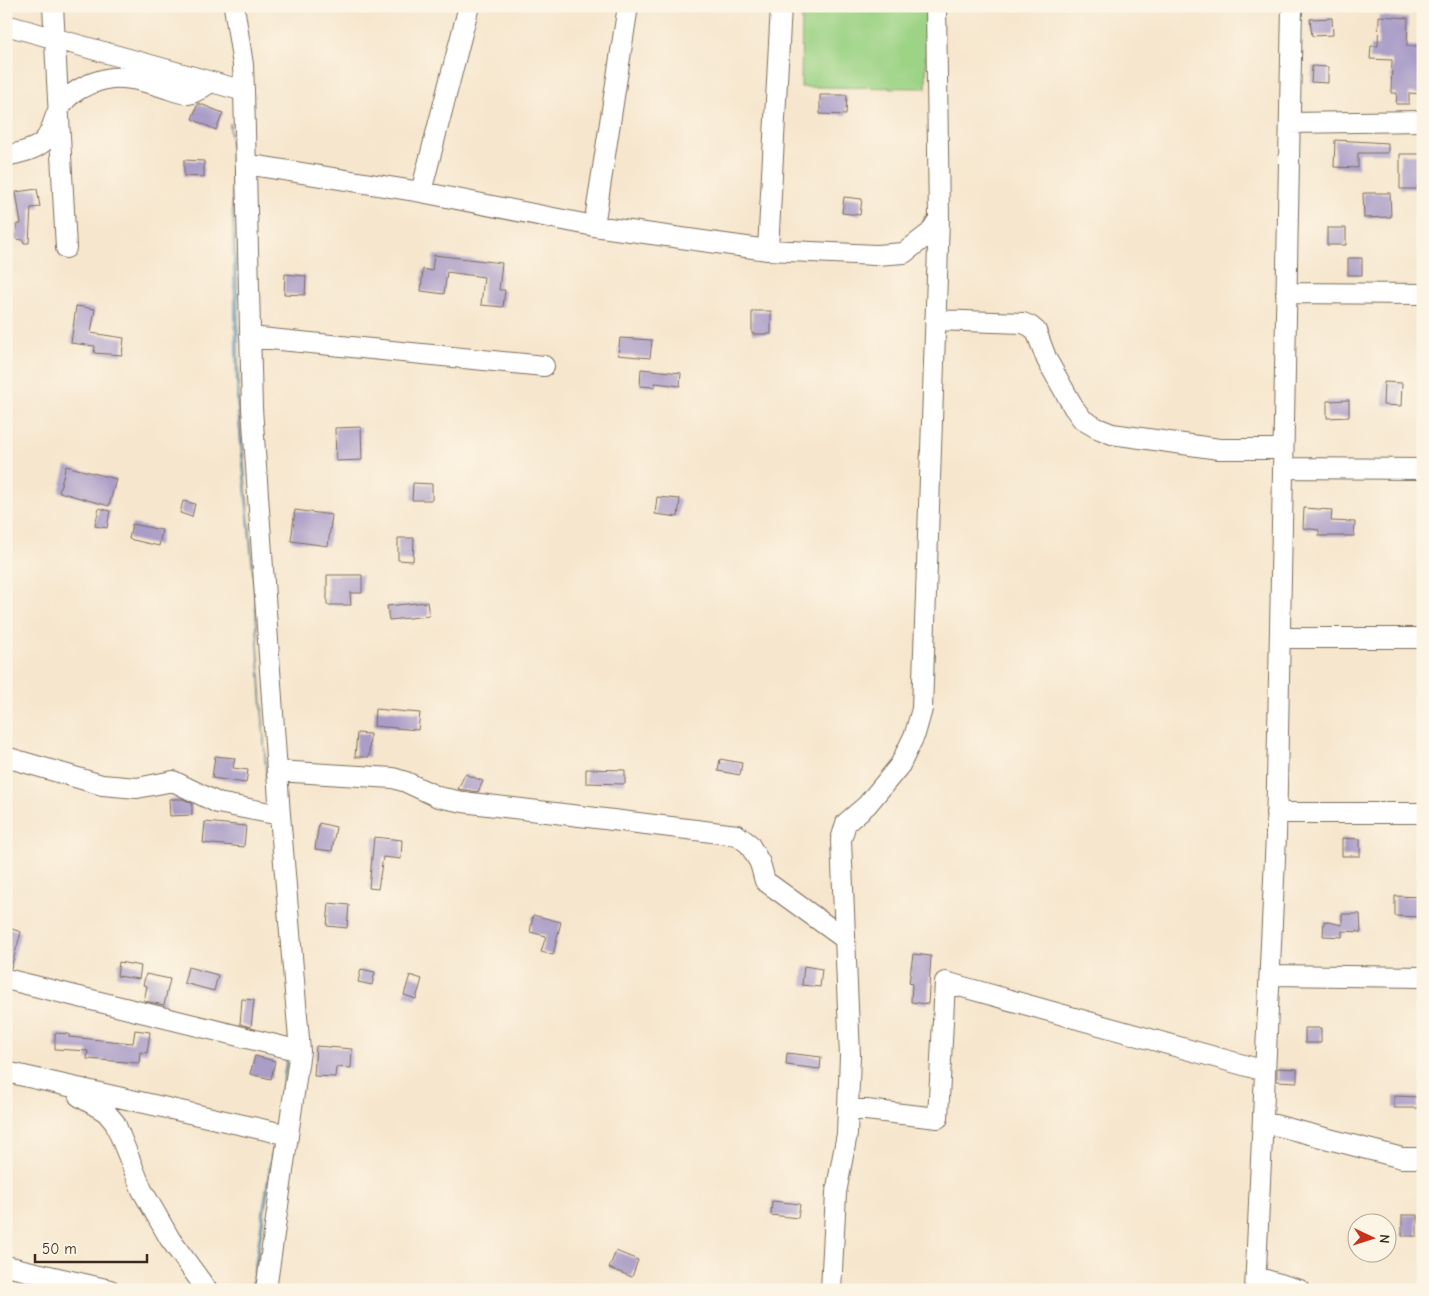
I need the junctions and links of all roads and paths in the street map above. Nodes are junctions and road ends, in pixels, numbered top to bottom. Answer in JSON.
{"nodes":[{"id":1,"x":53,"y":6,"type":"edge"},
{"id":2,"x":234,"y":6,"type":"edge"},
{"id":3,"x":468,"y":6,"type":"edge"},
{"id":4,"x":628,"y":6,"type":"edge"},
{"id":5,"x":781,"y":6,"type":"edge"},
{"id":6,"x":936,"y":6,"type":"edge"},
{"id":7,"x":1292,"y":6,"type":"edge"},
{"id":8,"x":6,"y":25,"type":"edge"},
{"id":9,"x":55,"y":38,"type":"junction"},
{"id":10,"x":211,"y":82,"type":"junction"},
{"id":11,"x":244,"y":91,"type":"junction"},
{"id":12,"x":59,"y":108,"type":"junction"},
{"id":13,"x":1423,"y":121,"type":"edge"},
{"id":14,"x":1290,"y":123,"type":"junction"},
{"id":15,"x":6,"y":156,"type":"edge"},
{"id":16,"x":246,"y":164,"type":"junction"},
{"id":17,"x":421,"y":192,"type":"junction"},
{"id":18,"x":939,"y":219,"type":"junction"},
{"id":19,"x":594,"y":226,"type":"junction"},
{"id":20,"x":66,"y":248,"type":"dead end"},
{"id":21,"x":768,"y":250,"type":"junction"},
{"id":22,"x":1286,"y":293,"type":"junction"},
{"id":23,"x":1423,"y":294,"type":"edge"},
{"id":24,"x":935,"y":320,"type":"junction"},
{"id":25,"x":250,"y":337,"type":"junction"},
{"id":26,"x":544,"y":366,"type":"dead end"},
{"id":27,"x":1283,"y":458,"type":"junction"},
{"id":28,"x":1423,"y":469,"type":"edge"},
{"id":29,"x":1280,"y":638,"type":"junction"},
{"id":30,"x":1423,"y":638,"type":"edge"},
{"id":31,"x":6,"y":757,"type":"edge"},
{"id":32,"x":277,"y":771,"type":"junction"},
{"id":33,"x":1276,"y":813,"type":"junction"},
{"id":34,"x":1423,"y":813,"type":"edge"},
{"id":35,"x":280,"y":815,"type":"junction"},
{"id":36,"x":845,"y":939,"type":"junction"},
{"id":37,"x":1270,"y":976,"type":"junction"},
{"id":38,"x":1423,"y":977,"type":"edge"},
{"id":39,"x":6,"y":979,"type":"edge"},
{"id":40,"x":300,"y":1051,"type":"junction"},
{"id":41,"x":1265,"y":1071,"type":"junction"},
{"id":42,"x":6,"y":1072,"type":"edge"},
{"id":43,"x":54,"y":1084,"type":"junction"},
{"id":44,"x":848,"y":1108,"type":"junction"},
{"id":45,"x":1263,"y":1122,"type":"junction"},
{"id":46,"x":288,"y":1135,"type":"junction"},
{"id":47,"x":1423,"y":1158,"type":"edge"},
{"id":48,"x":6,"y":1266,"type":"edge"},
{"id":49,"x":1256,"y":1284,"type":"edge"},
{"id":50,"x":110,"y":1290,"type":"edge"},
{"id":51,"x":207,"y":1290,"type":"edge"},
{"id":52,"x":266,"y":1290,"type":"edge"},
{"id":53,"x":831,"y":1290,"type":"edge"},
{"id":54,"x":1300,"y":1290,"type":"edge"}],
"edges":[{"from":1,"to":9,"type":"street"},
{"from":2,"to":11,"type":"street"},
{"from":3,"to":17,"type":"street"},
{"from":4,"to":19,"type":"street"},
{"from":5,"to":21,"type":"street"},
{"from":6,"to":18,"type":"street"},
{"from":7,"to":14,"type":"street"},
{"from":8,"to":9,"type":"street"},
{"from":9,"to":10,"type":"street"},
{"from":9,"to":12,"type":"street"},
{"from":10,"to":11,"type":"street"},
{"from":10,"to":12,"type":"street"},
{"from":11,"to":16,"type":"street"},
{"from":12,"to":15,"type":"street"},
{"from":12,"to":20,"type":"street"},
{"from":13,"to":14,"type":"street"},
{"from":14,"to":22,"type":"street"},
{"from":16,"to":17,"type":"street"},
{"from":16,"to":25,"type":"street"},
{"from":17,"to":19,"type":"street"},
{"from":18,"to":21,"type":"street"},
{"from":18,"to":24,"type":"street"},
{"from":19,"to":21,"type":"street"},
{"from":22,"to":23,"type":"street"},
{"from":22,"to":27,"type":"street"},
{"from":24,"to":27,"type":"street"},
{"from":24,"to":36,"type":"street"},
{"from":25,"to":26,"type":"street"},
{"from":25,"to":32,"type":"street"},
{"from":27,"to":28,"type":"street"},
{"from":27,"to":29,"type":"street"},
{"from":29,"to":30,"type":"street"},
{"from":29,"to":33,"type":"street"},
{"from":31,"to":35,"type":"street"},
{"from":32,"to":35,"type":"street"},
{"from":32,"to":36,"type":"street"},
{"from":33,"to":34,"type":"street"},
{"from":33,"to":37,"type":"street"},
{"from":35,"to":40,"type":"street"},
{"from":36,"to":44,"type":"street"},
{"from":37,"to":38,"type":"street"},
{"from":37,"to":41,"type":"street"},
{"from":39,"to":40,"type":"street"},
{"from":40,"to":46,"type":"street"},
{"from":41,"to":44,"type":"street"},
{"from":41,"to":45,"type":"street"},
{"from":42,"to":43,"type":"street"},
{"from":43,"to":46,"type":"street"},
{"from":43,"to":51,"type":"street"},
{"from":44,"to":53,"type":"street"},
{"from":45,"to":47,"type":"street"},
{"from":45,"to":49,"type":"street"},
{"from":46,"to":52,"type":"street"},
{"from":48,"to":50,"type":"street"},
{"from":49,"to":54,"type":"street"}]}
